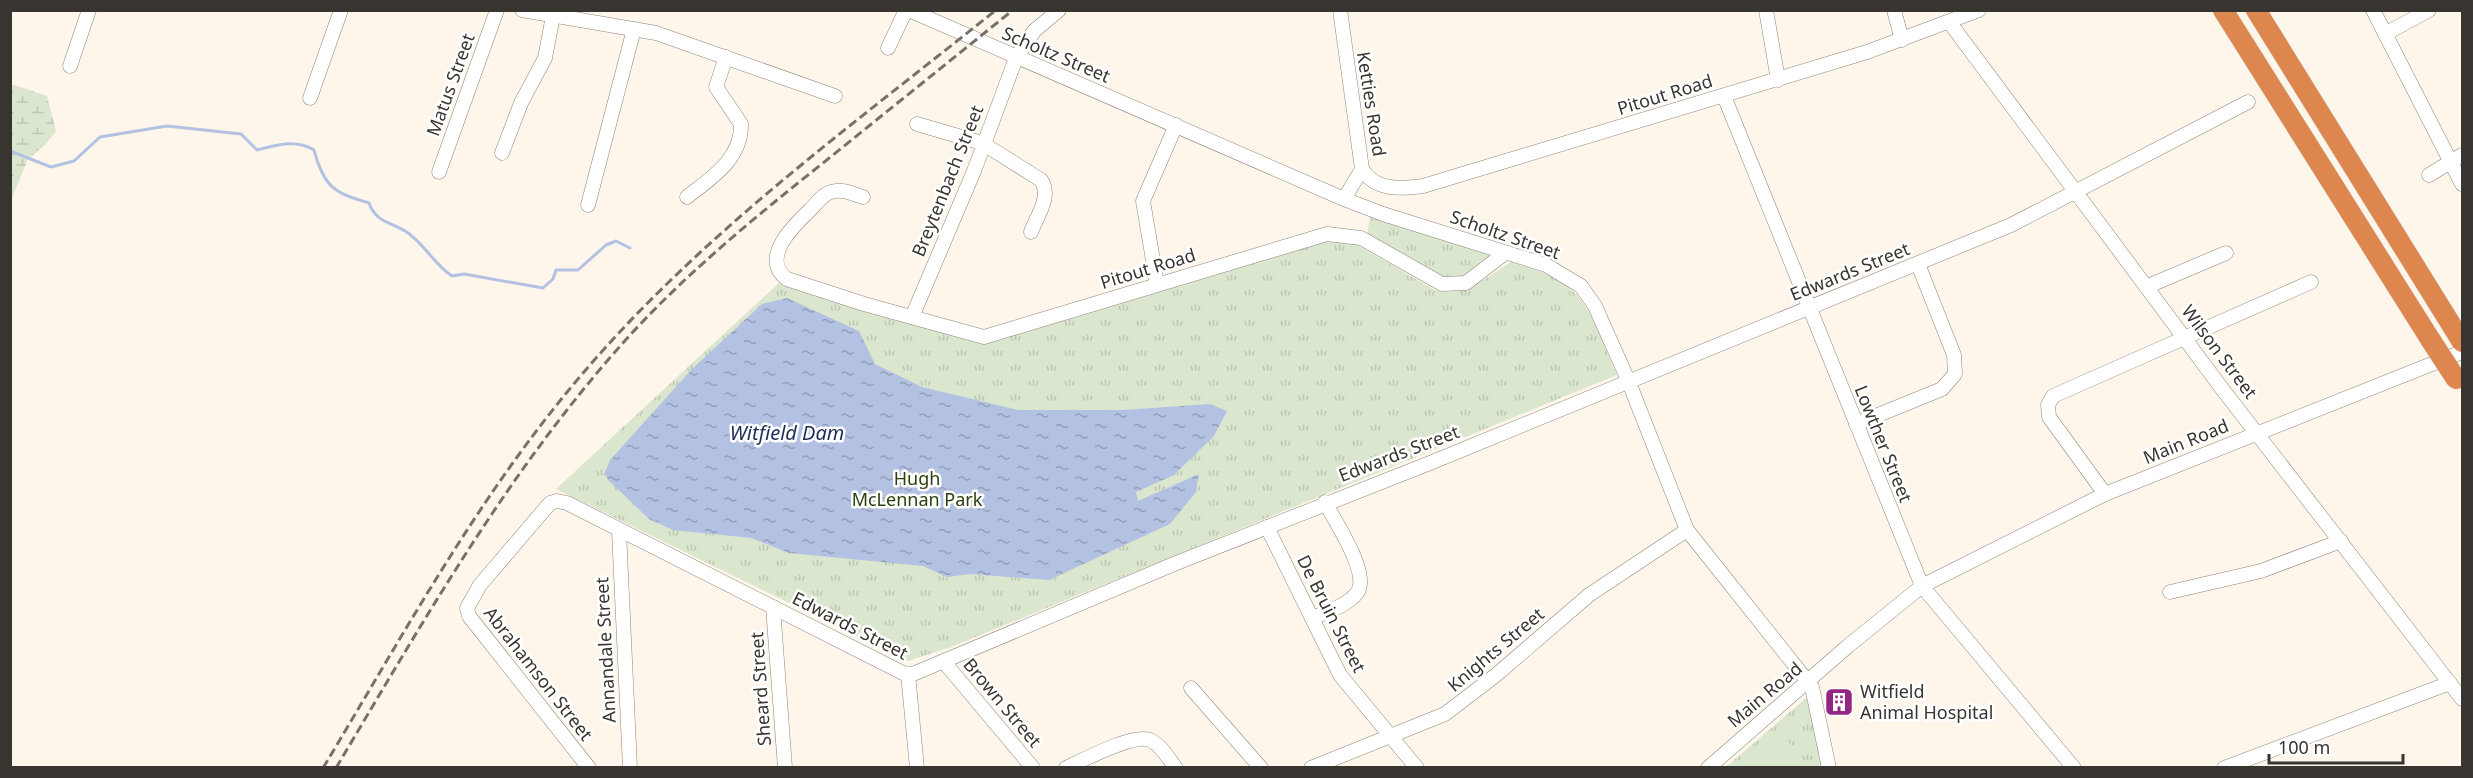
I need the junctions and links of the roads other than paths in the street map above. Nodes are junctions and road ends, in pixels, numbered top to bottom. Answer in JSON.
{"nodes":[{"id":1,"x":89,"y":10,"type":"edge"},
{"id":2,"x":341,"y":10,"type":"edge"},
{"id":3,"x":497,"y":10,"type":"edge"},
{"id":4,"x":522,"y":10,"type":"edge"},
{"id":5,"x":907,"y":10,"type":"edge"},
{"id":6,"x":1059,"y":10,"type":"edge"},
{"id":7,"x":1340,"y":10,"type":"edge"},
{"id":8,"x":1766,"y":10,"type":"edge"},
{"id":9,"x":1894,"y":10,"type":"edge"},
{"id":10,"x":1979,"y":10,"type":"edge"},
{"id":11,"x":2223,"y":10,"type":"edge"},
{"id":12,"x":2256,"y":10,"type":"edge"},
{"id":13,"x":2373,"y":10,"type":"edge"},
{"id":14,"x":2429,"y":10,"type":"edge"},
{"id":15,"x":553,"y":16,"type":"junction"},
{"id":16,"x":1950,"y":23,"type":"junction"},
{"id":17,"x":634,"y":29,"type":"junction"},
{"id":18,"x":2385,"y":34,"type":"junction"},
{"id":19,"x":1902,"y":40,"type":"junction"},
{"id":20,"x":888,"y":48,"type":"dead end"},
{"id":21,"x":726,"y":57,"type":"junction"},
{"id":22,"x":1017,"y":58,"type":"junction"},
{"id":23,"x":70,"y":66,"type":"dead end"},
{"id":24,"x":1778,"y":80,"type":"junction"},
{"id":25,"x":835,"y":96,"type":"dead end"},
{"id":26,"x":1724,"y":96,"type":"junction"},
{"id":27,"x":309,"y":98,"type":"dead end"},
{"id":28,"x":2248,"y":102,"type":"dead end"},
{"id":29,"x":918,"y":124,"type":"dead end"},
{"id":30,"x":1176,"y":125,"type":"junction"},
{"id":31,"x":982,"y":143,"type":"junction"},
{"id":32,"x":502,"y":153,"type":"dead end"},
{"id":33,"x":2457,"y":158,"type":"edge"},
{"id":34,"x":1362,"y":169,"type":"junction"},
{"id":35,"x":439,"y":172,"type":"dead end"},
{"id":36,"x":2429,"y":174,"type":"dead end"},
{"id":37,"x":2463,"y":184,"type":"edge"},
{"id":38,"x":2076,"y":191,"type":"junction"},
{"id":39,"x":687,"y":197,"type":"dead end"},
{"id":40,"x":863,"y":197,"type":"dead end"},
{"id":41,"x":1344,"y":199,"type":"junction"},
{"id":42,"x":588,"y":206,"type":"dead end"},
{"id":43,"x":1031,"y":232,"type":"dead end"},
{"id":44,"x":1505,"y":253,"type":"junction"},
{"id":45,"x":2226,"y":253,"type":"dead end"},
{"id":46,"x":1918,"y":264,"type":"junction"},
{"id":47,"x":2311,"y":282,"type":"dead end"},
{"id":48,"x":1157,"y":284,"type":"junction"},
{"id":49,"x":2148,"y":286,"type":"junction"},
{"id":50,"x":1808,"y":309,"type":"junction"},
{"id":51,"x":912,"y":317,"type":"junction"},
{"id":52,"x":2458,"y":336,"type":"edge"},
{"id":53,"x":2185,"y":337,"type":"junction"},
{"id":54,"x":2463,"y":351,"type":"edge"},
{"id":55,"x":1628,"y":380,"type":"junction"},
{"id":56,"x":2459,"y":383,"type":"edge"},
{"id":57,"x":1856,"y":424,"type":"junction"},
{"id":58,"x":2258,"y":433,"type":"junction"},
{"id":59,"x":2105,"y":494,"type":"junction"},
{"id":60,"x":1325,"y":502,"type":"junction"},
{"id":61,"x":567,"y":503,"type":"joint"},
{"id":62,"x":1267,"y":527,"type":"junction"},
{"id":63,"x":1687,"y":530,"type":"junction"},
{"id":64,"x":619,"y":531,"type":"junction"},
{"id":65,"x":2341,"y":541,"type":"junction"},
{"id":66,"x":1926,"y":587,"type":"junction"},
{"id":67,"x":2170,"y":592,"type":"dead end"},
{"id":68,"x":773,"y":607,"type":"junction"},
{"id":69,"x":1312,"y":618,"type":"junction"},
{"id":70,"x":944,"y":662,"type":"junction"},
{"id":71,"x":908,"y":674,"type":"junction"},
{"id":72,"x":2450,"y":683,"type":"junction"},
{"id":73,"x":1810,"y":684,"type":"junction"},
{"id":74,"x":1191,"y":688,"type":"dead end"},
{"id":75,"x":2463,"y":699,"type":"edge"},
{"id":76,"x":1389,"y":735,"type":"junction"},
{"id":77,"x":589,"y":768,"type":"edge"},
{"id":78,"x":630,"y":768,"type":"edge"},
{"id":79,"x":785,"y":768,"type":"edge"},
{"id":80,"x":917,"y":768,"type":"edge"},
{"id":81,"x":1033,"y":768,"type":"edge"},
{"id":82,"x":1066,"y":768,"type":"edge"},
{"id":83,"x":1176,"y":768,"type":"edge"},
{"id":84,"x":1262,"y":768,"type":"edge"},
{"id":85,"x":1311,"y":768,"type":"edge"},
{"id":86,"x":1417,"y":768,"type":"edge"},
{"id":87,"x":1708,"y":768,"type":"edge"},
{"id":88,"x":1720,"y":768,"type":"edge"},
{"id":89,"x":1829,"y":768,"type":"edge"},
{"id":90,"x":2074,"y":768,"type":"edge"},
{"id":91,"x":2224,"y":768,"type":"edge"}],
"edges":[{"from":1,"to":23,"type":"street"},
{"from":2,"to":27,"type":"street"},
{"from":3,"to":35,"type":"street","name":"Matus Street"},
{"from":4,"to":15,"type":"street"},
{"from":5,"to":20,"type":"street"},
{"from":5,"to":22,"type":"street","name":"Scholtz Street"},
{"from":6,"to":22,"type":"street","name":"Breytenbach Street"},
{"from":7,"to":34,"type":"street","name":"Ketties Road"},
{"from":8,"to":24,"type":"street"},
{"from":9,"to":19,"type":"street"},
{"from":10,"to":16,"type":"street","name":"Pitout Road"},
{"from":11,"to":56,"type":"highway","bridge":true},
{"from":12,"to":52,"type":"highway"},
{"from":13,"to":18,"type":"street"},
{"from":14,"to":18,"type":"street"},
{"from":15,"to":17,"type":"street"},
{"from":15,"to":32,"type":"street"},
{"from":16,"to":19,"type":"street","name":"Pitout Road"},
{"from":16,"to":38,"type":"street","name":"Wilson Street"},
{"from":17,"to":21,"type":"street"},
{"from":17,"to":42,"type":"street"},
{"from":18,"to":33,"type":"street"},
{"from":19,"to":24,"type":"street","name":"Pitout Road"},
{"from":21,"to":25,"type":"street"},
{"from":21,"to":39,"type":"street"},
{"from":22,"to":30,"type":"street","name":"Scholtz Street"},
{"from":22,"to":31,"type":"street","name":"Breytenbach Street"},
{"from":24,"to":26,"type":"street","name":"Pitout Road"},
{"from":26,"to":34,"type":"street","name":"Pitout Road"},
{"from":26,"to":50,"type":"street","name":"Lowther Street"},
{"from":28,"to":38,"type":"street","name":"Edwards Street"},
{"from":29,"to":31,"type":"street"},
{"from":30,"to":41,"type":"street","name":"Scholtz Street"},
{"from":30,"to":48,"type":"street"},
{"from":31,"to":43,"type":"street"},
{"from":31,"to":51,"type":"street","name":"Breytenbach Street"},
{"from":33,"to":36,"type":"street"},
{"from":33,"to":37,"type":"street"},
{"from":34,"to":41,"type":"street","name":"Ketties Road"},
{"from":38,"to":46,"type":"street","name":"Edwards Street"},
{"from":38,"to":49,"type":"street","name":"Wilson Street"},
{"from":40,"to":51,"type":"street","name":"Pitout Road"},
{"from":41,"to":44,"type":"street","name":"Scholtz Street"},
{"from":44,"to":48,"type":"street","name":"Pitout Road"},
{"from":44,"to":55,"type":"street","name":"Scholtz Street"},
{"from":45,"to":49,"type":"street"},
{"from":46,"to":50,"type":"street","name":"Edwards Street"},
{"from":46,"to":57,"type":"street"},
{"from":47,"to":53,"type":"street"},
{"from":48,"to":51,"type":"street","name":"Pitout Road"},
{"from":49,"to":53,"type":"street","name":"Wilson Street"},
{"from":50,"to":55,"type":"street","name":"Edwards Street"},
{"from":50,"to":57,"type":"street","name":"Lowther Street"},
{"from":53,"to":58,"type":"street","name":"Wilson Street"},
{"from":53,"to":59,"type":"street"},
{"from":54,"to":58,"type":"street","name":"Main Road"},
{"from":55,"to":60,"type":"street","name":"Edwards Street"},
{"from":55,"to":63,"type":"street","name":"Scholtz Street"},
{"from":57,"to":66,"type":"street","name":"Lowther Street"},
{"from":58,"to":59,"type":"street","name":"Main Road"},
{"from":58,"to":65,"type":"street","name":"Wilson Street"},
{"from":59,"to":66,"type":"street","name":"Main Road"},
{"from":60,"to":62,"type":"street","name":"Edwards Street"},
{"from":60,"to":69,"type":"street"},
{"from":61,"to":64,"type":"street","name":"Edwards Street"},
{"from":61,"to":77,"type":"street","name":"Abrahamson Street"},
{"from":62,"to":69,"type":"street","name":"De Bruin Street"},
{"from":62,"to":70,"type":"street","name":"Edwards Street"},
{"from":63,"to":73,"type":"street","name":"Scholtz Street"},
{"from":63,"to":76,"type":"street","name":"Knights Street"},
{"from":64,"to":68,"type":"street","name":"Edwards Street"},
{"from":64,"to":78,"type":"street","name":"Annandale Street"},
{"from":65,"to":67,"type":"street"},
{"from":65,"to":72,"type":"street","name":"Wilson Street"},
{"from":66,"to":73,"type":"street","name":"Main Road"},
{"from":66,"to":90,"type":"street","name":"Lowther Street"},
{"from":68,"to":71,"type":"street","name":"Edwards Street"},
{"from":68,"to":79,"type":"street","name":"Sheard Street"},
{"from":69,"to":76,"type":"street","name":"De Bruin Street"},
{"from":70,"to":71,"type":"street","name":"Edwards Street"},
{"from":70,"to":81,"type":"street","name":"Brown Street"},
{"from":71,"to":80,"type":"street"},
{"from":72,"to":75,"type":"street","name":"Wilson Street"},
{"from":72,"to":91,"type":"street"},
{"from":73,"to":87,"type":"street","name":"Main Road"},
{"from":73,"to":88,"type":"street","name":"Main Road"},
{"from":73,"to":89,"type":"street","name":"Scholtz Street"},
{"from":74,"to":84,"type":"street"},
{"from":76,"to":85,"type":"street","name":"Knights Street"},
{"from":76,"to":86,"type":"street","name":"De Bruin Street"},
{"from":82,"to":83,"type":"street"}]}
